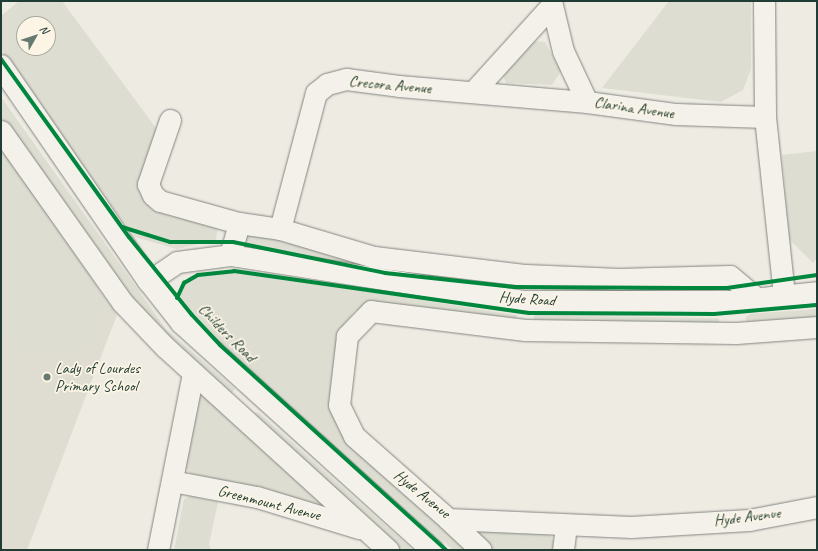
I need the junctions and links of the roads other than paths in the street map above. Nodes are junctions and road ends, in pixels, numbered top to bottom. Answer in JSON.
{"nodes":[{"id":1,"x":764,"y":1,"type":"edge"},
{"id":2,"x":551,"y":3,"type":"edge"},
{"id":3,"x":1,"y":66,"type":"edge"},
{"id":4,"x":473,"y":92,"type":"junction"},
{"id":5,"x":587,"y":102,"type":"junction"},
{"id":6,"x":765,"y":117,"type":"junction"},
{"id":7,"x":170,"y":120,"type":"dead end"},
{"id":8,"x":1,"y":131,"type":"edge"},
{"id":9,"x":239,"y":223,"type":"junction"},
{"id":10,"x":288,"y":232,"type":"junction"},
{"id":11,"x":230,"y":255,"type":"junction"},
{"id":12,"x":291,"y":266,"type":"junction"},
{"id":13,"x":526,"y":276,"type":"junction"},
{"id":14,"x":149,"y":281,"type":"junction"},
{"id":15,"x":817,"y":292,"type":"edge"},
{"id":16,"x":784,"y":295,"type":"junction"},
{"id":17,"x":756,"y":299,"type":"junction"},
{"id":18,"x":733,"y":301,"type":"junction"},
{"id":19,"x":524,"y":302,"type":"junction"},
{"id":20,"x":817,"y":327,"type":"edge"},
{"id":21,"x":525,"y":330,"type":"junction"},
{"id":22,"x":736,"y":333,"type":"junction"},
{"id":23,"x":193,"y":373,"type":"junction"},
{"id":24,"x":256,"y":390,"type":"junction"},
{"id":25,"x":236,"y":413,"type":"junction"},
{"id":26,"x":172,"y":481,"type":"junction"},
{"id":27,"x":817,"y":507,"type":"edge"},
{"id":28,"x":448,"y":519,"type":"junction"},
{"id":29,"x":566,"y":525,"type":"junction"},
{"id":30,"x":366,"y":530,"type":"junction"},
{"id":31,"x":158,"y":550,"type":"edge"},
{"id":32,"x":388,"y":550,"type":"edge"},
{"id":33,"x":432,"y":550,"type":"edge"},
{"id":34,"x":482,"y":550,"type":"edge"},
{"id":35,"x":563,"y":550,"type":"edge"}],
"edges":[{"from":1,"to":6,"type":"street"},
{"from":2,"to":4,"type":"street"},
{"from":2,"to":5,"type":"street","name":"Clarina Avenue"},
{"from":3,"to":14,"type":"main road","name":"Childers Road"},
{"from":4,"to":5,"type":"street","name":"Crecora Avenue"},
{"from":4,"to":10,"type":"street","name":"Crecora Avenue"},
{"from":5,"to":6,"type":"street","name":"Clarina Avenue"},
{"from":6,"to":16,"type":"street"},
{"from":7,"to":9,"type":"street"},
{"from":8,"to":23,"type":"street"},
{"from":9,"to":10,"type":"street"},
{"from":9,"to":11,"type":"street"},
{"from":10,"to":12,"type":"street","name":"Crecora Avenue"},
{"from":10,"to":13,"type":"street"},
{"from":11,"to":12,"type":"street","name":"Hyde Road"},
{"from":11,"to":14,"type":"street","name":"Hyde Road"},
{"from":12,"to":19,"type":"street","name":"Hyde Road"},
{"from":13,"to":17,"type":"street"},
{"from":13,"to":19,"type":"street"},
{"from":14,"to":24,"type":"main road","name":"Childers Road"},
{"from":15,"to":16,"type":"street","name":"Hyde Road"},
{"from":16,"to":17,"type":"street","name":"Hyde Road"},
{"from":17,"to":18,"type":"street","name":"Hyde Road"},
{"from":18,"to":19,"type":"street","name":"Hyde Road"},
{"from":18,"to":22,"type":"street"},
{"from":19,"to":21,"type":"street"},
{"from":20,"to":22,"type":"street","name":"Hyde Avenue"},
{"from":21,"to":22,"type":"street","name":"Hyde Avenue"},
{"from":21,"to":28,"type":"street","name":"Hyde Avenue"},
{"from":23,"to":25,"type":"street"},
{"from":23,"to":26,"type":"street"},
{"from":24,"to":25,"type":"street"},
{"from":24,"to":33,"type":"main road","name":"Childers Road"},
{"from":25,"to":30,"type":"street"},
{"from":26,"to":30,"type":"street","name":"Greenmount Avenue"},
{"from":26,"to":31,"type":"street"},
{"from":27,"to":29,"type":"street","name":"Hyde Avenue"},
{"from":28,"to":29,"type":"street","name":"Hyde Avenue"},
{"from":28,"to":34,"type":"street"},
{"from":29,"to":35,"type":"street"},
{"from":30,"to":32,"type":"street"}]}
